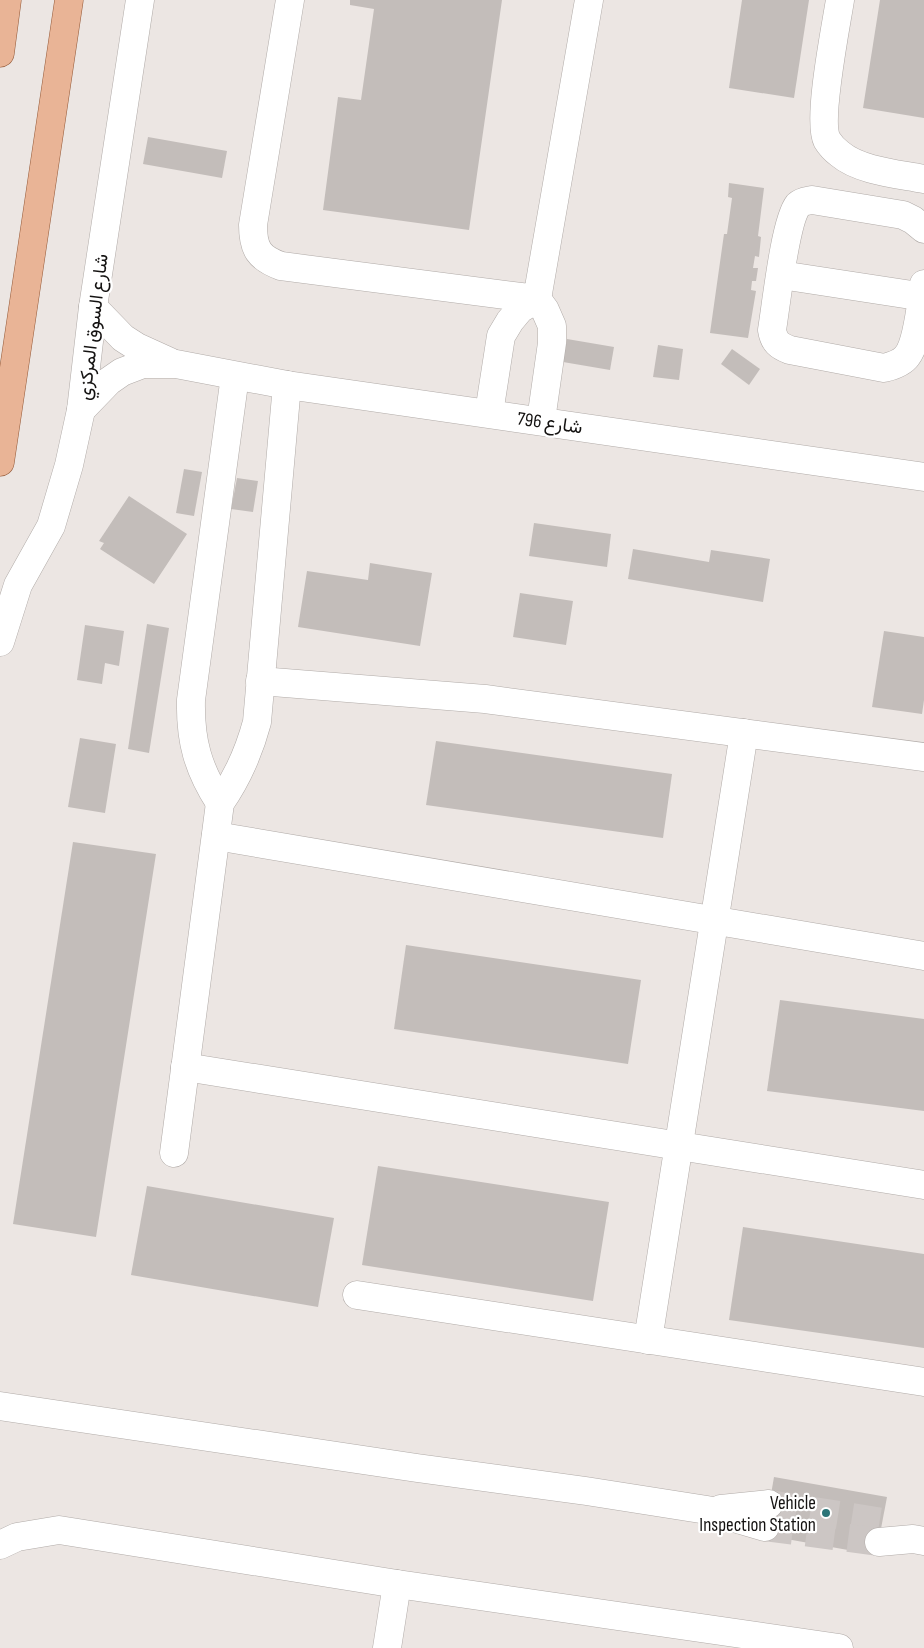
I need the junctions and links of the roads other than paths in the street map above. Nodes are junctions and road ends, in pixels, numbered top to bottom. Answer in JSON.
{"nodes":[{"id":1,"x":7,"y":0,"type":"edge"},
{"id":2,"x":69,"y":0,"type":"edge"},
{"id":3,"x":140,"y":0,"type":"edge"},
{"id":4,"x":290,"y":0,"type":"edge"},
{"id":5,"x":589,"y":0,"type":"edge"},
{"id":6,"x":840,"y":0,"type":"edge"},
{"id":7,"x":0,"y":53,"type":"edge"},
{"id":8,"x":924,"y":179,"type":"edge"},
{"id":9,"x":924,"y":229,"type":"edge"},
{"id":10,"x":781,"y":275,"type":"junction"},
{"id":11,"x":923,"y":293,"type":"edge"},
{"id":12,"x":538,"y":299,"type":"junction"},
{"id":13,"x":93,"y":307,"type":"junction"},
{"id":14,"x":176,"y":364,"type":"junction"},
{"id":15,"x":235,"y":376,"type":"junction"},
{"id":16,"x":287,"y":385,"type":"junction"},
{"id":17,"x":81,"y":410,"type":"junction"},
{"id":18,"x":489,"y":413,"type":"junction"},
{"id":19,"x":541,"y":420,"type":"junction"},
{"id":20,"x":0,"y":462,"type":"edge"},
{"id":21,"x":924,"y":477,"type":"edge"},
{"id":22,"x":0,"y":642,"type":"edge"},
{"id":23,"x":260,"y":681,"type":"junction"},
{"id":24,"x":744,"y":734,"type":"junction"},
{"id":25,"x":924,"y":757,"type":"edge"},
{"id":26,"x":220,"y":803,"type":"junction"},
{"id":27,"x":216,"y":836,"type":"junction"},
{"id":28,"x":714,"y":920,"type":"junction"},
{"id":29,"x":924,"y":956,"type":"edge"},
{"id":30,"x":185,"y":1067,"type":"junction"},
{"id":31,"x":678,"y":1146,"type":"junction"},
{"id":32,"x":174,"y":1153,"type":"dead end"},
{"id":33,"x":924,"y":1185,"type":"edge"},
{"id":34,"x":357,"y":1295,"type":"dead end"},
{"id":35,"x":648,"y":1340,"type":"junction"},
{"id":36,"x":924,"y":1382,"type":"edge"},
{"id":37,"x":0,"y":1406,"type":"edge"},
{"id":38,"x":767,"y":1516,"type":"tunnel mouth"},
{"id":39,"x":881,"y":1532,"type":"tunnel mouth"},
{"id":40,"x":919,"y":1540,"type":"edge"},
{"id":41,"x":0,"y":1545,"type":"edge"},
{"id":42,"x":397,"y":1584,"type":"junction"},
{"id":43,"x":387,"y":1648,"type":"edge"},
{"id":44,"x":839,"y":1648,"type":"edge"}],
"edges":[{"from":1,"to":7,"type":"main road"},
{"from":2,"to":20,"type":"main road"},
{"from":3,"to":13,"type":"street","name":"شارع السوق المركزي"},
{"from":4,"to":12,"type":"street"},
{"from":5,"to":12,"type":"street"},
{"from":6,"to":8,"type":"street"},
{"from":9,"to":10,"type":"street"},
{"from":10,"to":11,"type":"street"},
{"from":10,"to":11,"type":"street"},
{"from":12,"to":18,"type":"street"},
{"from":12,"to":19,"type":"street"},
{"from":13,"to":14,"type":"street","name":"شارع 796"},
{"from":13,"to":17,"type":"street","name":"شارع السوق المركزي"},
{"from":14,"to":15,"type":"street","name":"شارع 796"},
{"from":14,"to":17,"type":"street","name":"شارع 796"},
{"from":15,"to":16,"type":"street","name":"شارع 796"},
{"from":15,"to":26,"type":"street"},
{"from":16,"to":18,"type":"street","name":"شارع 796"},
{"from":16,"to":23,"type":"street"},
{"from":17,"to":22,"type":"street","name":"شارع السوق المركزي"},
{"from":18,"to":19,"type":"street","name":"شارع 796"},
{"from":19,"to":21,"type":"street","name":"شارع 796"},
{"from":23,"to":24,"type":"street"},
{"from":23,"to":26,"type":"street"},
{"from":24,"to":25,"type":"street"},
{"from":24,"to":28,"type":"street"},
{"from":26,"to":27,"type":"street"},
{"from":27,"to":28,"type":"street"},
{"from":27,"to":30,"type":"street"},
{"from":28,"to":29,"type":"street"},
{"from":28,"to":31,"type":"street"},
{"from":30,"to":31,"type":"street"},
{"from":30,"to":32,"type":"street"},
{"from":31,"to":33,"type":"street"},
{"from":31,"to":35,"type":"street"},
{"from":34,"to":35,"type":"street"},
{"from":35,"to":36,"type":"street"},
{"from":37,"to":38,"type":"street"},
{"from":39,"to":40,"type":"street"},
{"from":41,"to":42,"type":"street"},
{"from":42,"to":43,"type":"street"},
{"from":42,"to":44,"type":"street"}]}
